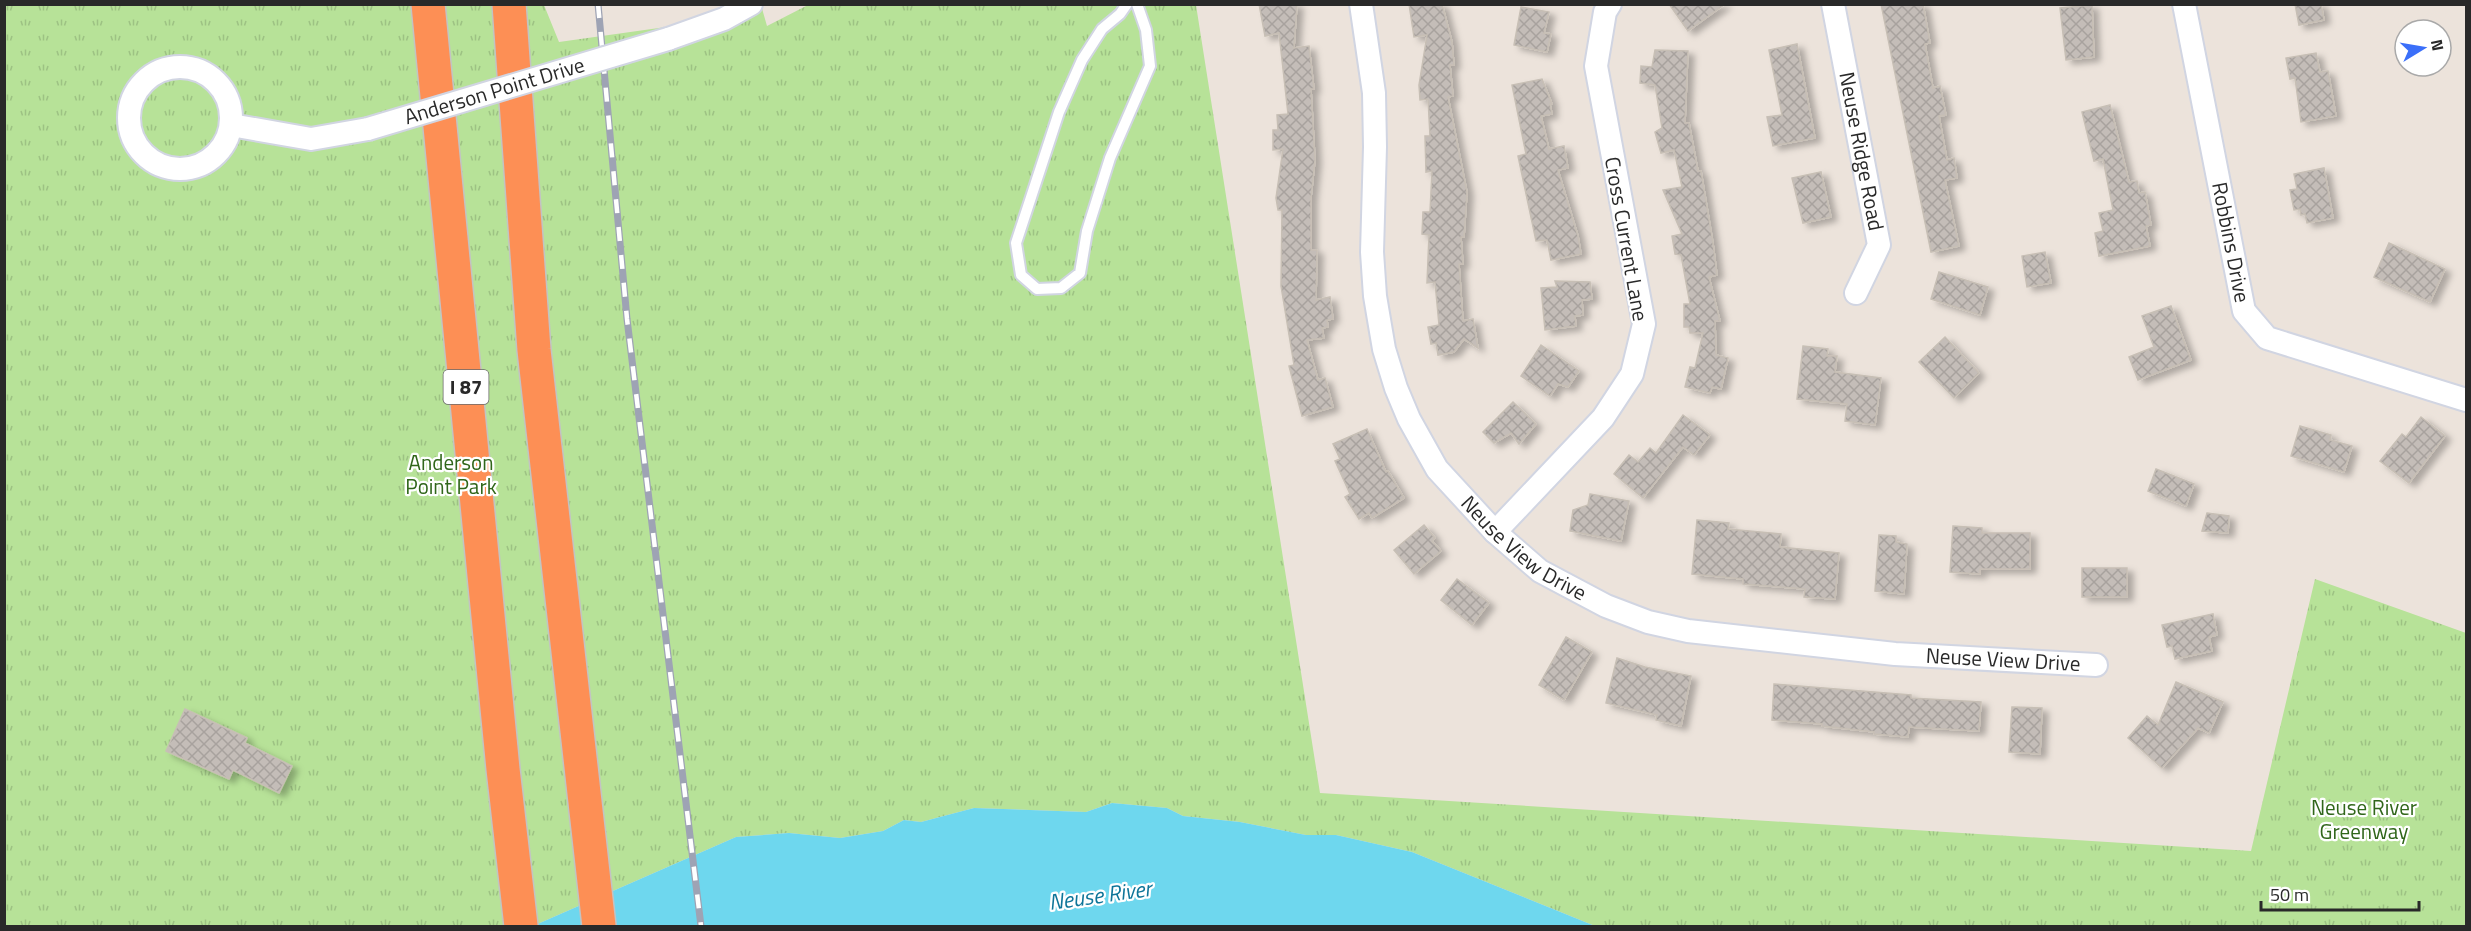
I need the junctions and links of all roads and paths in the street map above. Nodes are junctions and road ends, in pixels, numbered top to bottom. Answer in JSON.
{"nodes":[{"id":1,"x":428,"y":4,"type":"edge"},
{"id":2,"x":509,"y":4,"type":"edge"},
{"id":3,"x":751,"y":4,"type":"edge"},
{"id":4,"x":1126,"y":4,"type":"edge"},
{"id":5,"x":1137,"y":4,"type":"edge"},
{"id":6,"x":1361,"y":4,"type":"edge"},
{"id":7,"x":1610,"y":4,"type":"edge"},
{"id":8,"x":1833,"y":4,"type":"edge"},
{"id":9,"x":2184,"y":4,"type":"edge"},
{"id":10,"x":231,"y":125,"type":"junction"},
{"id":11,"x":1856,"y":293,"type":"dead end"},
{"id":12,"x":2466,"y":399,"type":"edge"},
{"id":13,"x":1495,"y":532,"type":"junction"},
{"id":14,"x":2096,"y":665,"type":"dead end"},
{"id":15,"x":521,"y":927,"type":"edge"},
{"id":16,"x":599,"y":927,"type":"edge"}],
"edges":[{"from":1,"to":15,"type":"highway","number":"I 87"},
{"from":2,"to":16,"type":"highway"},
{"from":3,"to":10,"type":"street","name":"Anderson Point Drive","bridge":true},
{"from":4,"to":5,"type":"lane"},
{"from":6,"to":13,"type":"street","name":"Neuse View Drive"},
{"from":7,"to":13,"type":"street","name":"Cross Current Lane"},
{"from":8,"to":11,"type":"street","name":"Neuse Ridge Road"},
{"from":9,"to":12,"type":"street","name":"Robbins Drive"},
{"from":10,"to":10,"type":"street"},
{"from":13,"to":14,"type":"street","name":"Neuse View Drive"}]}
